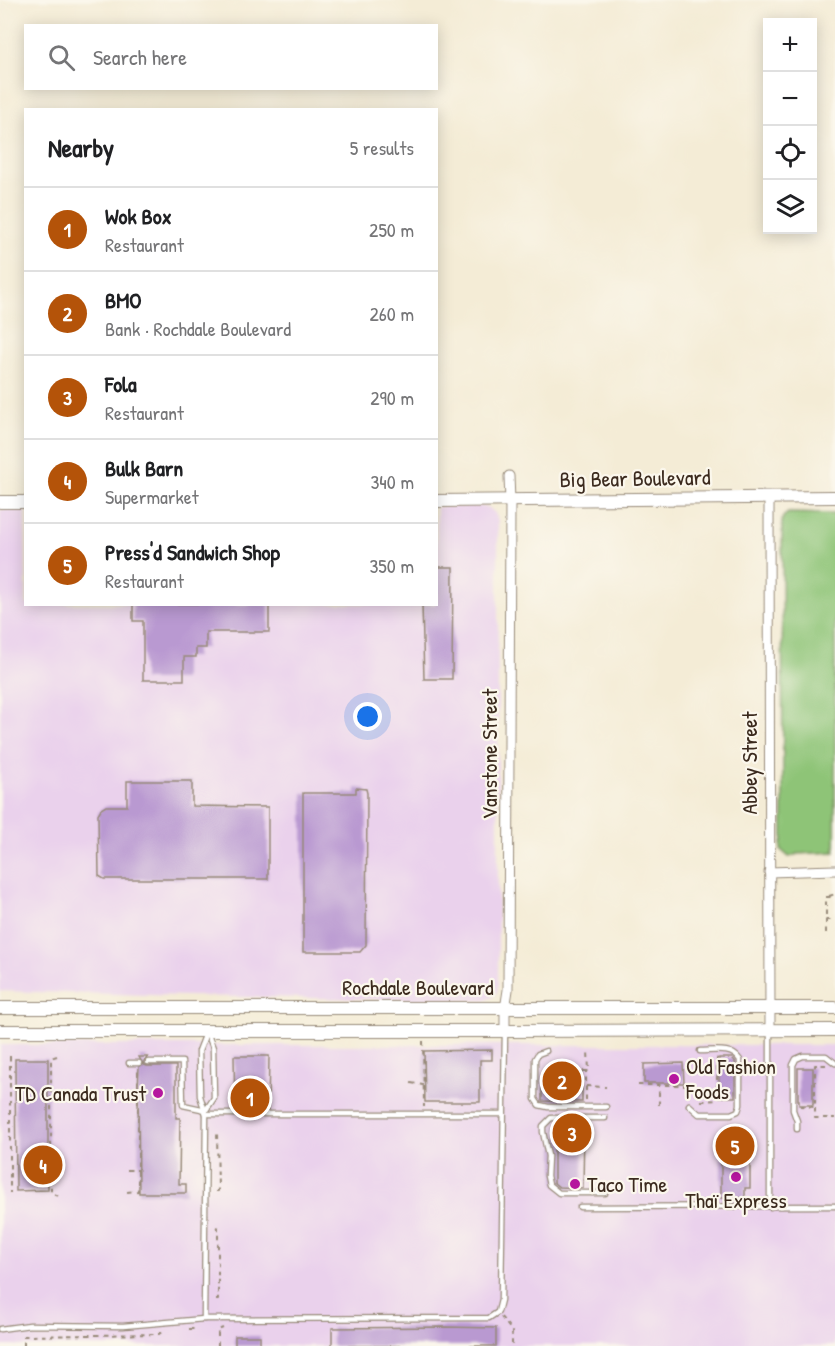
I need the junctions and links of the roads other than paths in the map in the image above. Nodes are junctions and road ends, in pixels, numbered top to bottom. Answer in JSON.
{"nodes":[{"id":1,"x":509,"y":476,"type":"dead end"},
{"id":2,"x":769,"y":497,"type":"junction"},
{"id":3,"x":835,"y":497,"type":"edge"},
{"id":4,"x":438,"y":501,"type":"edge"},
{"id":5,"x":510,"y":501,"type":"junction"},
{"id":6,"x":0,"y":502,"type":"edge"},
{"id":7,"x":24,"y":502,"type":"edge"},
{"id":8,"x":835,"y":870,"type":"edge"},
{"id":9,"x":769,"y":872,"type":"junction"},
{"id":10,"x":0,"y":1008,"type":"edge"},
{"id":11,"x":770,"y":1008,"type":"junction"},
{"id":12,"x":835,"y":1008,"type":"edge"},
{"id":13,"x":505,"y":1009,"type":"junction"},
{"id":14,"x":770,"y":1030,"type":"junction"},
{"id":15,"x":835,"y":1030,"type":"edge"},
{"id":16,"x":0,"y":1031,"type":"edge"},
{"id":17,"x":505,"y":1031,"type":"junction"},
{"id":18,"x":207,"y":1032,"type":"junction"},
{"id":19,"x":546,"y":1050,"type":"dead end"},
{"id":20,"x":700,"y":1051,"type":"dead end"},
{"id":21,"x":148,"y":1062,"type":"dead end"},
{"id":22,"x":129,"y":1063,"type":"dead end"},
{"id":23,"x":832,"y":1064,"type":"edge"},
{"id":24,"x":139,"y":1065,"type":"road end"},
{"id":25,"x":689,"y":1105,"type":"dead end"},
{"id":26,"x":606,"y":1107,"type":"dead end"},
{"id":27,"x":206,"y":1112,"type":"junction"},
{"id":28,"x":503,"y":1114,"type":"junction"},
{"id":29,"x":605,"y":1119,"type":"dead end"},
{"id":30,"x":797,"y":1129,"type":"dead end"},
{"id":31,"x":605,"y":1193,"type":"dead end"},
{"id":32,"x":835,"y":1206,"type":"edge"},
{"id":33,"x":580,"y":1207,"type":"dead end"},
{"id":34,"x":770,"y":1207,"type":"junction"},
{"id":35,"x":204,"y":1319,"type":"junction"},
{"id":36,"x":0,"y":1329,"type":"edge"}],
"edges":[{"from":1,"to":5,"type":"street","name":"Vanstone Street"},
{"from":2,"to":3,"type":"street","name":"Big Bear Boulevard"},
{"from":2,"to":5,"type":"street","name":"Big Bear Boulevard"},
{"from":2,"to":9,"type":"street","name":"Abbey Street"},
{"from":4,"to":5,"type":"street","name":"Big Bear Boulevard"},
{"from":5,"to":13,"type":"street","name":"Vanstone Street"},
{"from":6,"to":7,"type":"street"},
{"from":8,"to":9,"type":"street"},
{"from":9,"to":11,"type":"street","name":"Abbey Street"},
{"from":10,"to":13,"type":"street","name":"Rochdale Boulevard"},
{"from":11,"to":12,"type":"street","name":"Rochdale Boulevard"},
{"from":11,"to":13,"type":"street","name":"Rochdale Boulevard"},
{"from":11,"to":14,"type":"street","name":"Abbey Street"},
{"from":13,"to":17,"type":"street","name":"Vanstone Street"},
{"from":14,"to":15,"type":"street","name":"Rochdale Boulevard"},
{"from":14,"to":17,"type":"street","name":"Rochdale Boulevard"},
{"from":14,"to":34,"type":"lane"},
{"from":16,"to":18,"type":"street","name":"Rochdale Boulevard"},
{"from":17,"to":18,"type":"street","name":"Rochdale Boulevard"},
{"from":17,"to":28,"type":"lane"},
{"from":18,"to":27,"type":"lane"},
{"from":18,"to":27,"type":"lane"},
{"from":19,"to":26,"type":"lane"},
{"from":20,"to":25,"type":"lane"},
{"from":21,"to":27,"type":"lane"},
{"from":22,"to":24,"type":"lane"},
{"from":23,"to":30,"type":"lane"},
{"from":27,"to":28,"type":"lane"},
{"from":27,"to":35,"type":"lane"},
{"from":28,"to":35,"type":"lane"},
{"from":29,"to":31,"type":"lane"},
{"from":32,"to":34,"type":"lane"},
{"from":33,"to":34,"type":"lane"},
{"from":35,"to":36,"type":"lane"}]}
